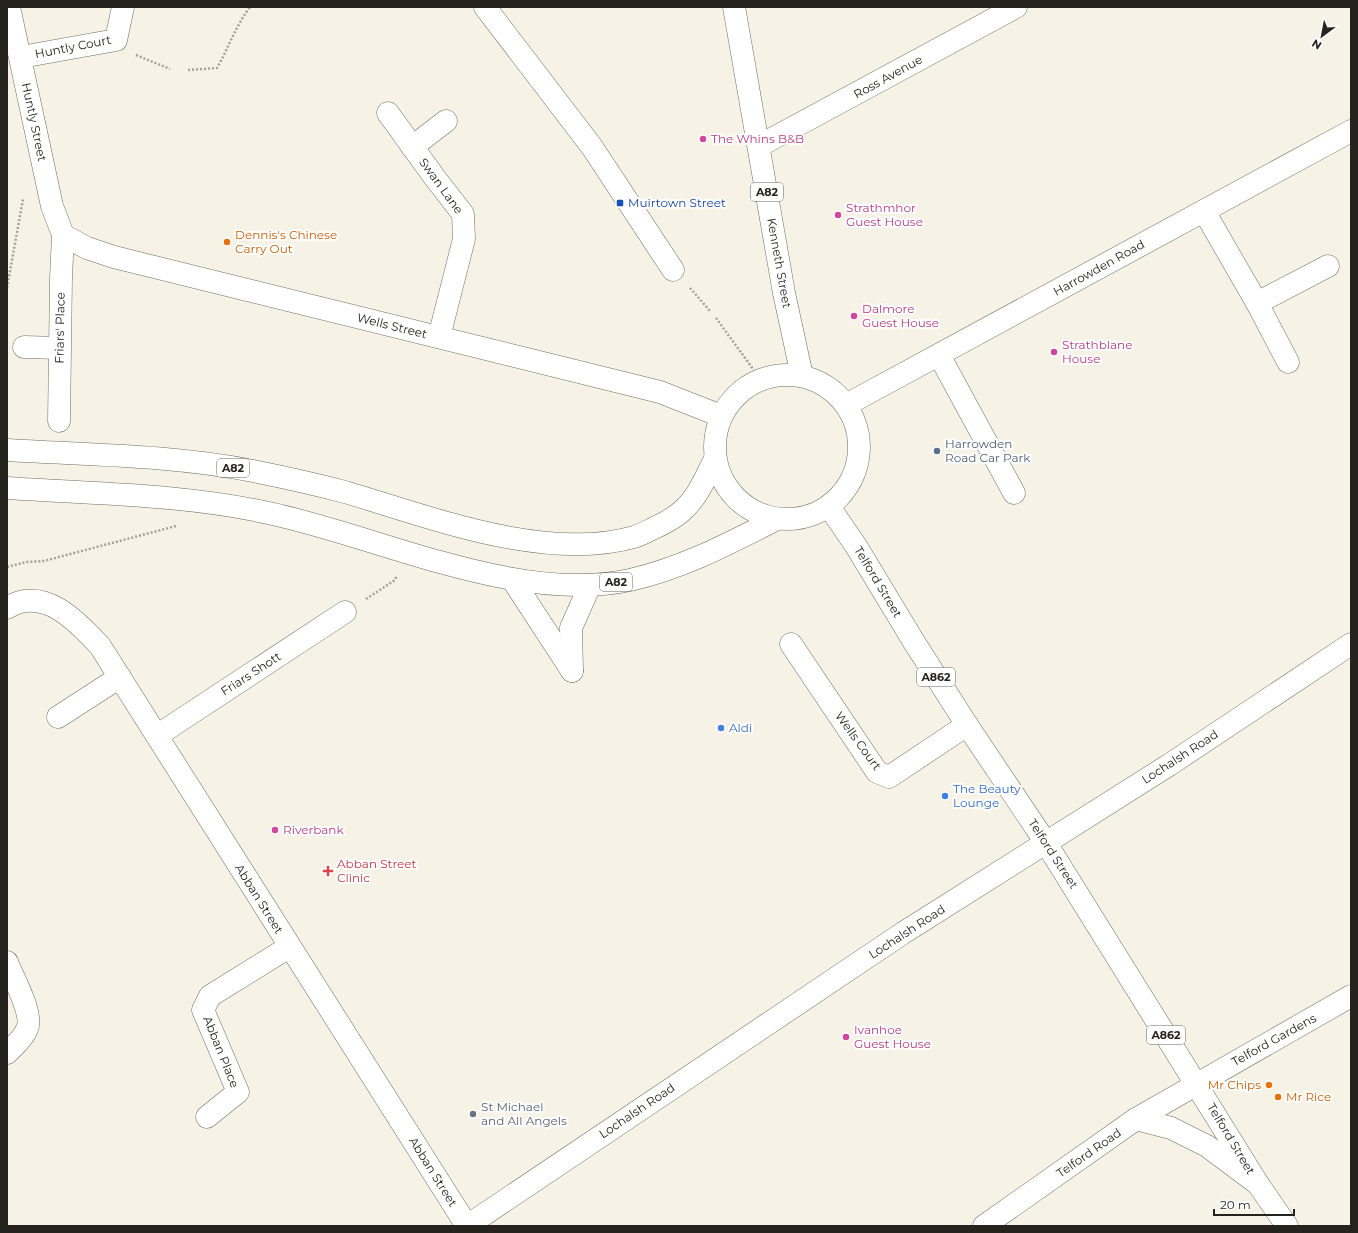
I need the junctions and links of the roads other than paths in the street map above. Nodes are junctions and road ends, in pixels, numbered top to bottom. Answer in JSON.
{"nodes":[{"id":1,"x":9,"y":7,"type":"edge"},
{"id":2,"x":122,"y":7,"type":"edge"},
{"id":3,"x":485,"y":7,"type":"edge"},
{"id":4,"x":734,"y":7,"type":"edge"},
{"id":5,"x":1016,"y":7,"type":"edge"},
{"id":6,"x":21,"y":57,"type":"junction"},
{"id":7,"x":388,"y":113,"type":"dead end"},
{"id":8,"x":446,"y":121,"type":"dead end"},
{"id":9,"x":1351,"y":131,"type":"edge"},
{"id":10,"x":759,"y":146,"type":"junction"},
{"id":11,"x":412,"y":147,"type":"junction"},
{"id":12,"x":1204,"y":211,"type":"junction"},
{"id":13,"x":63,"y":235,"type":"junction"},
{"id":14,"x":1328,"y":266,"type":"dead end"},
{"id":15,"x":673,"y":270,"type":"road end"},
{"id":16,"x":1257,"y":303,"type":"junction"},
{"id":17,"x":439,"y":337,"type":"junction"},
{"id":18,"x":24,"y":347,"type":"dead end"},
{"id":19,"x":60,"y":348,"type":"junction"},
{"id":20,"x":939,"y":355,"type":"junction"},
{"id":21,"x":1288,"y":362,"type":"dead end"},
{"id":22,"x":802,"y":376,"type":"junction"},
{"id":23,"x":846,"y":404,"type":"junction"},
{"id":24,"x":721,"y":416,"type":"junction"},
{"id":25,"x":59,"y":421,"type":"dead end"},
{"id":26,"x":7,"y":450,"type":"edge"},
{"id":27,"x":715,"y":459,"type":"junction"},
{"id":28,"x":7,"y":488,"type":"edge"},
{"id":29,"x":1014,"y":493,"type":"dead end"},
{"id":30,"x":830,"y":508,"type":"junction"},
{"id":31,"x":777,"y":519,"type":"junction"},
{"id":32,"x":512,"y":579,"type":"junction"},
{"id":33,"x":590,"y":585,"type":"junction"},
{"id":34,"x":7,"y":608,"type":"edge"},
{"id":35,"x":344,"y":612,"type":"road end"},
{"id":36,"x":791,"y":644,"type":"dead end"},
{"id":37,"x":1351,"y":644,"type":"edge"},
{"id":38,"x":120,"y":677,"type":"junction"},
{"id":39,"x":58,"y":718,"type":"dead end"},
{"id":40,"x":967,"y":725,"type":"junction"},
{"id":41,"x":158,"y":736,"type":"junction"},
{"id":42,"x":1046,"y":843,"type":"junction"},
{"id":43,"x":289,"y":947,"type":"junction"},
{"id":44,"x":7,"y":962,"type":"edge"},
{"id":45,"x":1351,"y":996,"type":"edge"},
{"id":46,"x":7,"y":1053,"type":"edge"},
{"id":47,"x":1197,"y":1084,"type":"junction"},
{"id":48,"x":207,"y":1117,"type":"dead end"},
{"id":49,"x":1136,"y":1119,"type":"junction"},
{"id":50,"x":1258,"y":1184,"type":"junction"},
{"id":51,"x":467,"y":1226,"type":"edge"},
{"id":52,"x":984,"y":1226,"type":"edge"},
{"id":53,"x":1286,"y":1226,"type":"edge"}],
"edges":[{"from":1,"to":6,"type":"main road","name":"Huntly Street"},
{"from":2,"to":6,"type":"main road","name":"Huntly Court"},
{"from":3,"to":15,"type":"main road"},
{"from":4,"to":10,"type":"main road","name":"Kenneth Street","number":"A82"},
{"from":5,"to":10,"type":"main road","name":"Ross Avenue"},
{"from":6,"to":13,"type":"main road","name":"Huntly Street"},
{"from":7,"to":11,"type":"main road","name":"Swan Lane"},
{"from":8,"to":11,"type":"main road"},
{"from":9,"to":12,"type":"main road","name":"Harrowden Road"},
{"from":10,"to":22,"type":"main road","name":"Kenneth Street","number":"A82"},
{"from":11,"to":17,"type":"main road","name":"Swan Lane"},
{"from":12,"to":16,"type":"main road"},
{"from":12,"to":20,"type":"main road","name":"Harrowden Road"},
{"from":13,"to":17,"type":"main road","name":"Wells Street"},
{"from":13,"to":19,"type":"main road","name":"Friars' Place"},
{"from":14,"to":16,"type":"main road"},
{"from":16,"to":21,"type":"main road"},
{"from":17,"to":24,"type":"main road","name":"Wells Street"},
{"from":18,"to":19,"type":"main road"},
{"from":19,"to":25,"type":"main road","name":"Friars' Place"},
{"from":20,"to":23,"type":"main road","name":"Harrowden Road"},
{"from":20,"to":29,"type":"main road"},
{"from":22,"to":23,"type":"main road","number":"A82"},
{"from":22,"to":24,"type":"main road","number":"A82"},
{"from":23,"to":30,"type":"main road","number":"A82"},
{"from":24,"to":27,"type":"main road","number":"A82"},
{"from":26,"to":27,"type":"main road","number":"A82"},
{"from":27,"to":31,"type":"main road","number":"A82"},
{"from":28,"to":32,"type":"main road","number":"A82"},
{"from":30,"to":31,"type":"main road","number":"A82"},
{"from":30,"to":40,"type":"main road","name":"Telford Street","number":"A862"},
{"from":31,"to":33,"type":"main road","number":"A82"},
{"from":32,"to":33,"type":"main road","number":"A82"},
{"from":32,"to":33,"type":"main road"},
{"from":34,"to":38,"type":"main road","name":"Abban Street"},
{"from":35,"to":41,"type":"main road","name":"Friars Shott"},
{"from":36,"to":40,"type":"main road","name":"Wells Court"},
{"from":37,"to":42,"type":"main road","name":"Lochalsh Road"},
{"from":38,"to":39,"type":"main road"},
{"from":38,"to":41,"type":"main road","name":"Abban Street"},
{"from":40,"to":42,"type":"main road","name":"Telford Street","number":"A862"},
{"from":41,"to":43,"type":"main road","name":"Abban Street"},
{"from":42,"to":47,"type":"main road","name":"Telford Street","number":"A862"},
{"from":42,"to":51,"type":"main road","name":"Lochalsh Road"},
{"from":43,"to":48,"type":"main road","name":"Abban Place"},
{"from":43,"to":51,"type":"main road","name":"Abban Street"},
{"from":44,"to":46,"type":"main road"},
{"from":45,"to":47,"type":"main road","name":"Telford Gardens"},
{"from":47,"to":49,"type":"main road","name":"Telford Road"},
{"from":47,"to":50,"type":"main road","name":"Telford Street","number":"A862"},
{"from":49,"to":50,"type":"main road","name":"Telford Street"},
{"from":49,"to":52,"type":"main road","name":"Telford Road"},
{"from":50,"to":53,"type":"main road","name":"Telford Street","number":"A862"}]}
